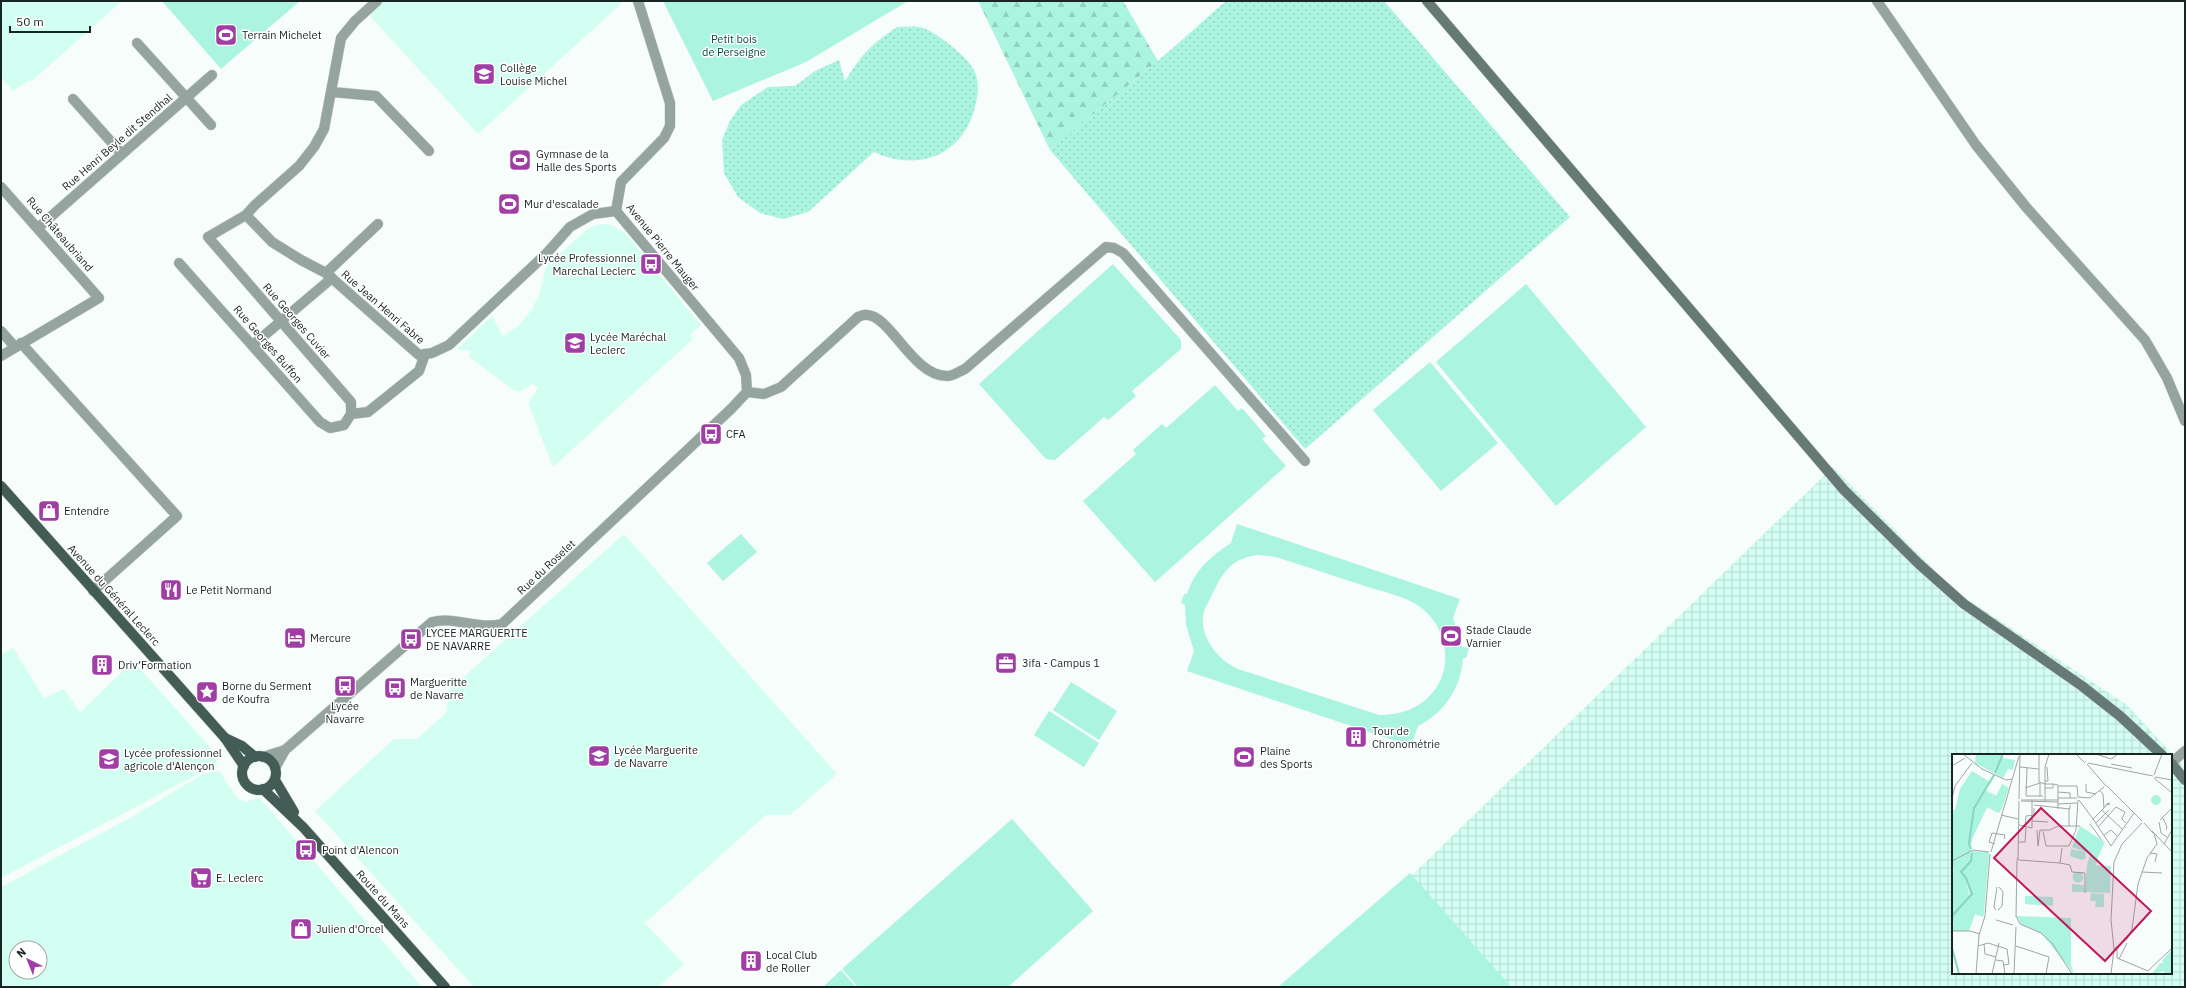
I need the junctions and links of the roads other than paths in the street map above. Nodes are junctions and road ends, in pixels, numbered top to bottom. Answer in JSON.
{"nodes":[{"id":1,"x":377,"y":1,"type":"edge"},
{"id":2,"x":638,"y":1,"type":"edge"},
{"id":3,"x":1427,"y":1,"type":"edge"},
{"id":4,"x":1877,"y":1,"type":"edge"},
{"id":5,"x":137,"y":43,"type":"dead end"},
{"id":6,"x":212,"y":75,"type":"dead end"},
{"id":7,"x":332,"y":92,"type":"junction"},
{"id":8,"x":186,"y":97,"type":"junction"},
{"id":9,"x":73,"y":99,"type":"dead end"},
{"id":10,"x":211,"y":125,"type":"dead end"},
{"id":11,"x":429,"y":151,"type":"dead end"},
{"id":12,"x":122,"y":154,"type":"junction"},
{"id":13,"x":1,"y":187,"type":"edge"},
{"id":14,"x":616,"y":211,"type":"junction"},
{"id":15,"x":246,"y":215,"type":"junction"},
{"id":16,"x":378,"y":224,"type":"dead end"},
{"id":17,"x":39,"y":227,"type":"junction"},
{"id":18,"x":179,"y":263,"type":"dead end"},
{"id":19,"x":329,"y":275,"type":"junction"},
{"id":20,"x":281,"y":321,"type":"junction"},
{"id":21,"x":1,"y":331,"type":"edge"},
{"id":22,"x":18,"y":345,"type":"junction"},
{"id":23,"x":253,"y":345,"type":"junction"},
{"id":24,"x":425,"y":354,"type":"junction"},
{"id":25,"x":1,"y":356,"type":"edge"},
{"id":26,"x":747,"y":392,"type":"junction"},
{"id":27,"x":351,"y":414,"type":"junction"},
{"id":28,"x":2185,"y":421,"type":"edge"},
{"id":29,"x":1305,"y":461,"type":"dead end"},
{"id":30,"x":1,"y":486,"type":"edge"},
{"id":31,"x":93,"y":591,"type":"junction"},
{"id":32,"x":225,"y":738,"type":"junction"},
{"id":33,"x":285,"y":750,"type":"junction"},
{"id":34,"x":2185,"y":751,"type":"edge"},
{"id":35,"x":2161,"y":754,"type":"edge"},
{"id":36,"x":259,"y":757,"type":"junction"},
{"id":37,"x":2172,"y":762,"type":"edge"},
{"id":38,"x":2172,"y":764,"type":"edge"},
{"id":39,"x":244,"y":766,"type":"junction"},
{"id":40,"x":276,"y":768,"type":"junction"},
{"id":41,"x":275,"y":780,"type":"junction"},
{"id":42,"x":2185,"y":780,"type":"edge"},
{"id":43,"x":264,"y":789,"type":"junction"},
{"id":44,"x":303,"y":827,"type":"junction"},
{"id":45,"x":445,"y":987,"type":"edge"}],
"edges":[{"from":1,"to":7,"type":"street"},
{"from":2,"to":14,"type":"street","name":"Avenue Pierre Mauger"},
{"from":3,"to":35,"type":"main road"},
{"from":4,"to":28,"type":"street"},
{"from":5,"to":8,"type":"street"},
{"from":6,"to":8,"type":"street","name":"Rue Henri Beyle dit Stendhal"},
{"from":7,"to":11,"type":"street"},
{"from":7,"to":15,"type":"street"},
{"from":8,"to":10,"type":"street"},
{"from":8,"to":12,"type":"street","name":"Rue Henri Beyle dit Stendhal"},
{"from":9,"to":12,"type":"street"},
{"from":12,"to":17,"type":"street","name":"Rue Henri Beyle dit Stendhal"},
{"from":13,"to":17,"type":"street","name":"Rue Châteaubriand"},
{"from":14,"to":24,"type":"street","name":"Rue Jean Henri Fabre"},
{"from":14,"to":26,"type":"street","name":"Avenue Pierre Mauger"},
{"from":15,"to":19,"type":"street","name":"Rue Jean Henri Fabre"},
{"from":15,"to":20,"type":"street","name":"Rue Georges Cuvier"},
{"from":16,"to":19,"type":"street"},
{"from":17,"to":22,"type":"street","name":"Rue Châteaubriand"},
{"from":18,"to":23,"type":"street","name":"Rue Georges Buffon"},
{"from":19,"to":20,"type":"street"},
{"from":19,"to":24,"type":"street","name":"Rue Jean Henri Fabre"},
{"from":20,"to":23,"type":"street"},
{"from":20,"to":27,"type":"street","name":"Rue Georges Cuvier"},
{"from":21,"to":22,"type":"street"},
{"from":22,"to":25,"type":"street"},
{"from":22,"to":31,"type":"street"},
{"from":23,"to":27,"type":"street","name":"Rue Georges Buffon"},
{"from":24,"to":27,"type":"street"},
{"from":26,"to":29,"type":"street"},
{"from":26,"to":33,"type":"street","name":"Rue du Roselet"},
{"from":30,"to":31,"type":"main road","name":"Avenue du Général Leclerc"},
{"from":31,"to":32,"type":"main road","name":"Avenue du Général Leclerc"},
{"from":32,"to":36,"type":"main road","name":"Avenue du Général Leclerc"},
{"from":32,"to":39,"type":"main road","name":"Avenue du Général Leclerc"},
{"from":33,"to":36,"type":"street","name":"Rue du Roselet"},
{"from":33,"to":40,"type":"street","name":"Rue du Roselet"},
{"from":34,"to":37,"type":"street"},
{"from":36,"to":39,"type":"main road"},
{"from":36,"to":40,"type":"main road"},
{"from":38,"to":42,"type":"main road"},
{"from":39,"to":43,"type":"main road"},
{"from":40,"to":41,"type":"main road"},
{"from":41,"to":43,"type":"main road"},
{"from":41,"to":44,"type":"main road","name":"Route du Mans"},
{"from":43,"to":44,"type":"main road","name":"Route du Mans"},
{"from":44,"to":45,"type":"main road","name":"Route du Mans"}]}
